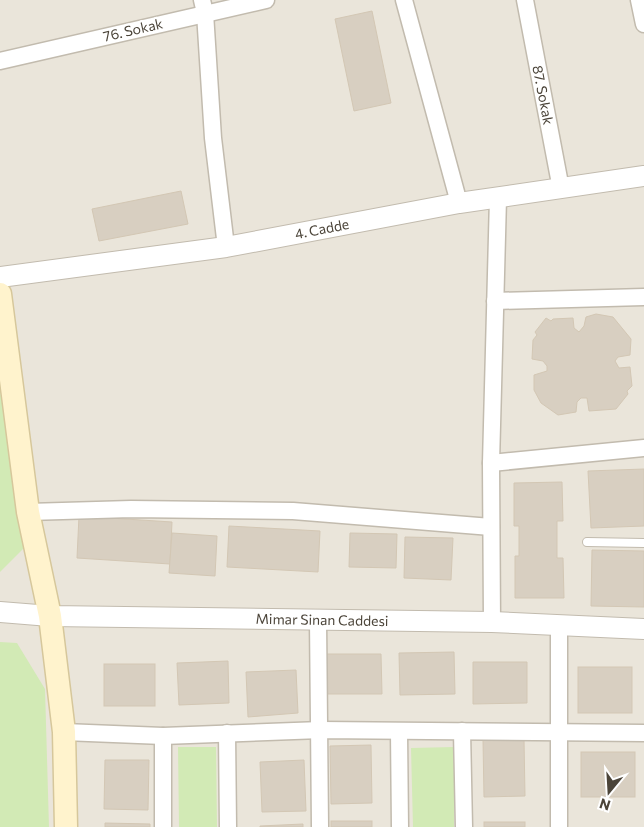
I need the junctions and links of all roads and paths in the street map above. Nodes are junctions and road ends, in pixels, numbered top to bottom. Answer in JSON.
{"nodes":[{"id":1,"x":266,"y":0,"type":"edge"},
{"id":2,"x":404,"y":0,"type":"edge"},
{"id":3,"x":525,"y":0,"type":"edge"},
{"id":4,"x":639,"y":0,"type":"edge"},
{"id":5,"x":204,"y":6,"type":"edge"},
{"id":6,"x":644,"y":24,"type":"edge"},
{"id":7,"x":0,"y":61,"type":"edge"},
{"id":8,"x":644,"y":176,"type":"edge"},
{"id":9,"x":561,"y":189,"type":"junction"},
{"id":10,"x":498,"y":198,"type":"junction"},
{"id":11,"x":459,"y":203,"type":"junction"},
{"id":12,"x":226,"y":247,"type":"junction"},
{"id":13,"x":0,"y":277,"type":"edge"},
{"id":14,"x":0,"y":294,"type":"edge"},
{"id":15,"x":644,"y":297,"type":"edge"},
{"id":16,"x":495,"y":301,"type":"junction"},
{"id":17,"x":644,"y":448,"type":"edge"},
{"id":18,"x":491,"y":463,"type":"junction"},
{"id":19,"x":28,"y":512,"type":"junction"},
{"id":20,"x":492,"y":527,"type":"junction"},
{"id":21,"x":586,"y":542,"type":"dead end"},
{"id":22,"x":644,"y":542,"type":"edge"},
{"id":23,"x":0,"y":612,"type":"edge"},
{"id":24,"x":50,"y":616,"type":"junction"},
{"id":25,"x":318,"y":620,"type":"junction"},
{"id":26,"x":492,"y":622,"type":"junction"},
{"id":27,"x":559,"y":625,"type":"junction"},
{"id":28,"x":644,"y":629,"type":"edge"},
{"id":29,"x":321,"y":730,"type":"junction"},
{"id":30,"x":462,"y":730,"type":"junction"},
{"id":31,"x":559,"y":730,"type":"junction"},
{"id":32,"x":64,"y":732,"type":"junction"},
{"id":33,"x":399,"y":732,"type":"junction"},
{"id":34,"x":644,"y":732,"type":"edge"},
{"id":35,"x":227,"y":733,"type":"junction"},
{"id":36,"x":163,"y":736,"type":"junction"},
{"id":37,"x":66,"y":827,"type":"edge"},
{"id":38,"x":163,"y":827,"type":"edge"},
{"id":39,"x":228,"y":827,"type":"edge"},
{"id":40,"x":320,"y":827,"type":"edge"},
{"id":41,"x":400,"y":827,"type":"edge"},
{"id":42,"x":464,"y":827,"type":"edge"},
{"id":43,"x":559,"y":827,"type":"edge"}],
"edges":[{"from":1,"to":5,"type":"street","name":"76. Sokak"},
{"from":2,"to":11,"type":"street"},
{"from":3,"to":9,"type":"street","name":"87. Sokak"},
{"from":4,"to":6,"type":"street"},
{"from":5,"to":7,"type":"street","name":"76. Sokak"},
{"from":5,"to":12,"type":"street"},
{"from":8,"to":9,"type":"street","name":"4. Cadde"},
{"from":9,"to":10,"type":"street","name":"4. Cadde"},
{"from":10,"to":11,"type":"street","name":"4. Cadde"},
{"from":10,"to":16,"type":"street"},
{"from":11,"to":12,"type":"street","name":"4. Cadde"},
{"from":12,"to":13,"type":"street","name":"4. Cadde"},
{"from":14,"to":19,"type":"main road"},
{"from":15,"to":16,"type":"street"},
{"from":16,"to":18,"type":"street"},
{"from":17,"to":18,"type":"street"},
{"from":18,"to":20,"type":"street"},
{"from":19,"to":20,"type":"street"},
{"from":19,"to":24,"type":"main road"},
{"from":20,"to":26,"type":"street"},
{"from":21,"to":22,"type":"lane"},
{"from":23,"to":24,"type":"street","name":"Mimar Sinan Caddesi"},
{"from":24,"to":25,"type":"street","name":"Mimar Sinan Caddesi"},
{"from":24,"to":32,"type":"main road"},
{"from":25,"to":26,"type":"street","name":"Mimar Sinan Caddesi"},
{"from":25,"to":29,"type":"street"},
{"from":26,"to":27,"type":"street","name":"Mimar Sinan Caddesi"},
{"from":27,"to":28,"type":"street","name":"Mimar Sinan Caddesi"},
{"from":27,"to":31,"type":"street"},
{"from":29,"to":33,"type":"street"},
{"from":29,"to":35,"type":"street"},
{"from":29,"to":40,"type":"street"},
{"from":30,"to":31,"type":"street"},
{"from":30,"to":33,"type":"street"},
{"from":30,"to":42,"type":"street"},
{"from":31,"to":34,"type":"street"},
{"from":31,"to":43,"type":"street"},
{"from":32,"to":36,"type":"street"},
{"from":32,"to":37,"type":"main road"},
{"from":33,"to":41,"type":"street"},
{"from":35,"to":36,"type":"street"},
{"from":35,"to":39,"type":"street"},
{"from":36,"to":38,"type":"street"}]}
